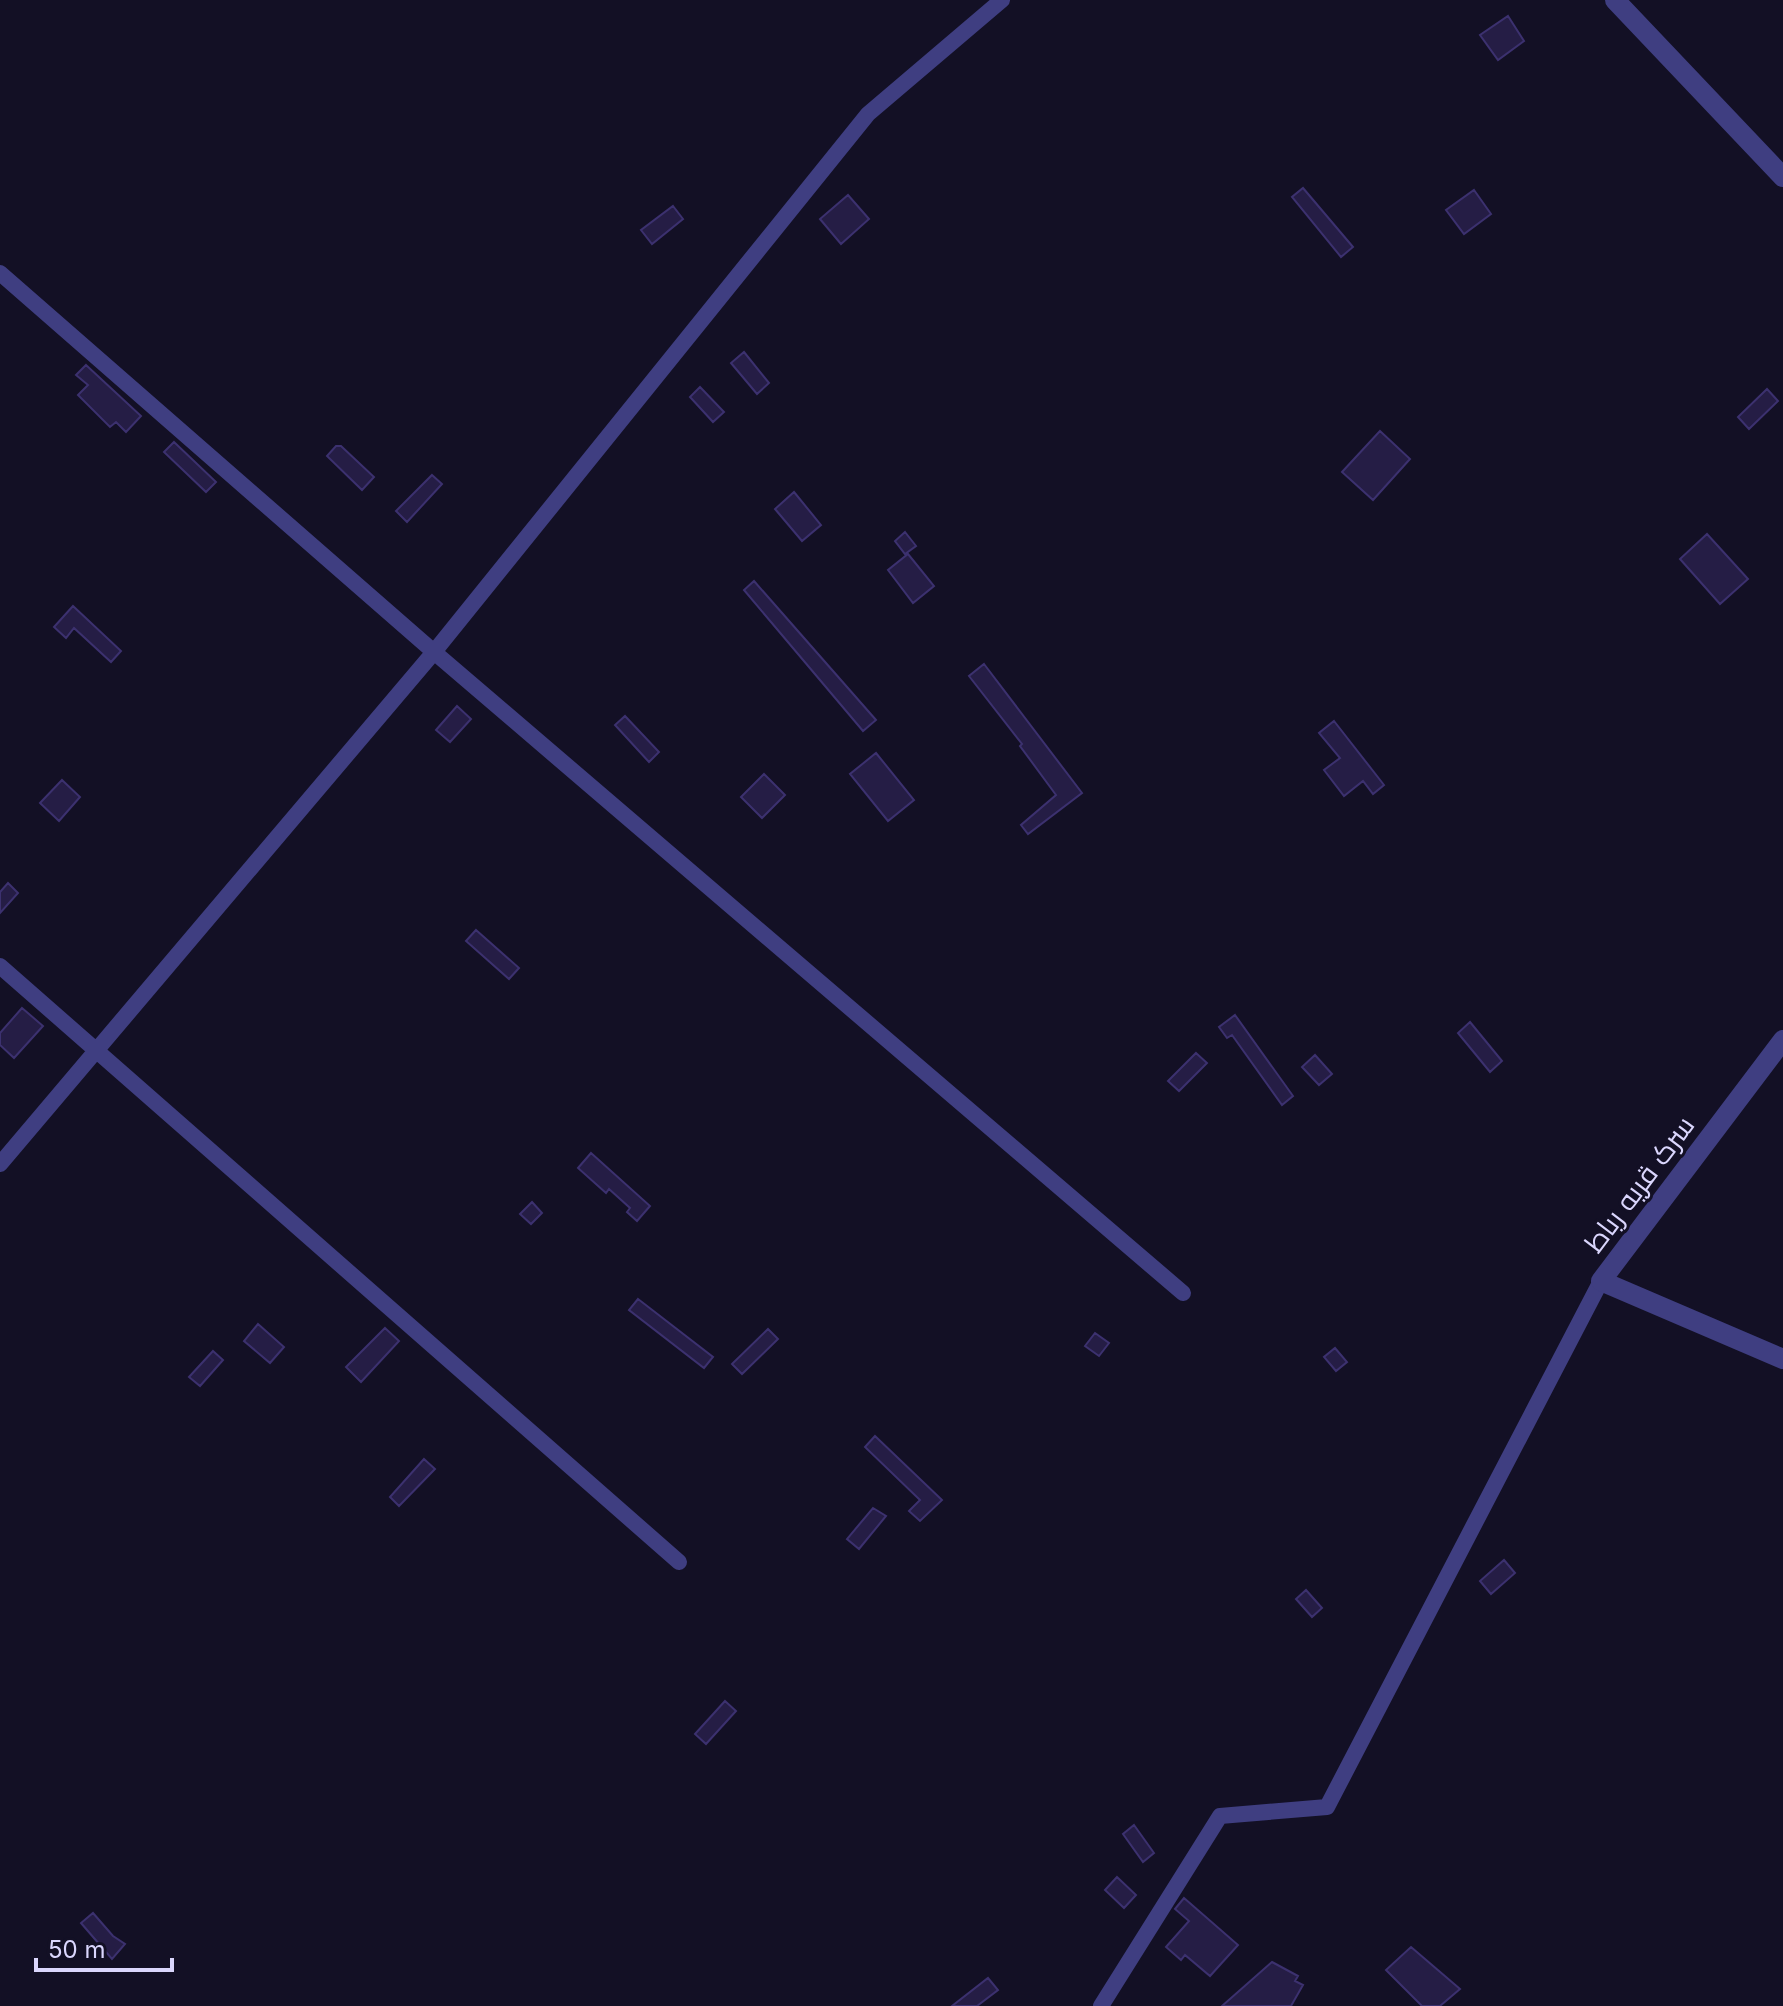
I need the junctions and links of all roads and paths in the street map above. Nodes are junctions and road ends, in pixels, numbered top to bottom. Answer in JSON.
{"nodes":[{"id":1,"x":1002,"y":0,"type":"edge"},
{"id":2,"x":1615,"y":0,"type":"edge"},
{"id":3,"x":1783,"y":177,"type":"edge"},
{"id":4,"x":0,"y":273,"type":"edge"},
{"id":5,"x":434,"y":652,"type":"junction"},
{"id":6,"x":0,"y":966,"type":"edge"},
{"id":7,"x":1783,"y":1040,"type":"edge"},
{"id":8,"x":96,"y":1051,"type":"junction"},
{"id":9,"x":0,"y":1164,"type":"edge"},
{"id":10,"x":1601,"y":1281,"type":"junction"},
{"id":11,"x":1183,"y":1293,"type":"dead end"},
{"id":12,"x":1783,"y":1359,"type":"edge"},
{"id":13,"x":679,"y":1562,"type":"dead end"},
{"id":14,"x":1101,"y":2006,"type":"edge"}],
"edges":[{"from":1,"to":5,"type":"street"},
{"from":2,"to":3,"type":"street"},
{"from":4,"to":5,"type":"street"},
{"from":5,"to":8,"type":"street"},
{"from":5,"to":11,"type":"street"},
{"from":6,"to":8,"type":"street"},
{"from":7,"to":10,"type":"street","name":"سرک قریه رباط"},
{"from":8,"to":9,"type":"street"},
{"from":8,"to":13,"type":"street"},
{"from":10,"to":12,"type":"street","name":"سرک قریه رباط"},
{"from":10,"to":14,"type":"street"}]}
